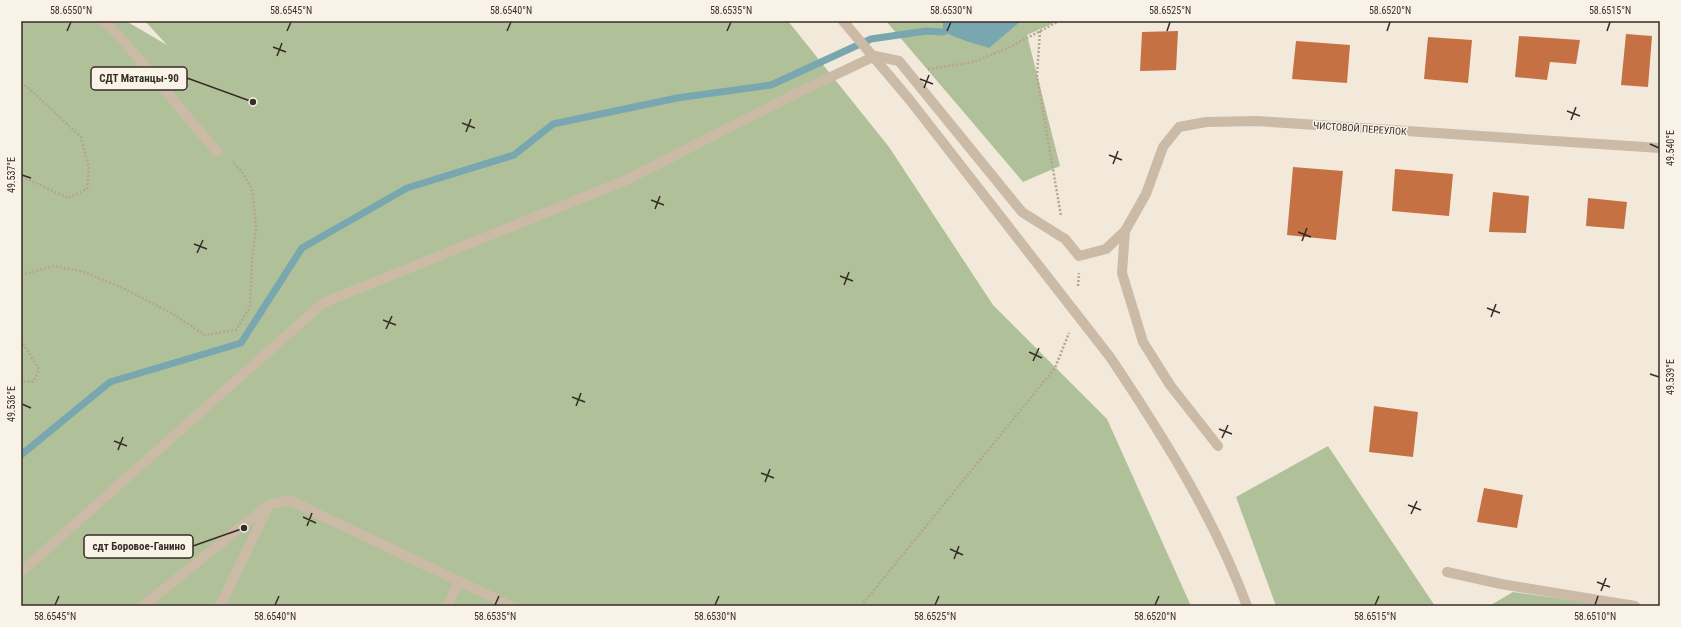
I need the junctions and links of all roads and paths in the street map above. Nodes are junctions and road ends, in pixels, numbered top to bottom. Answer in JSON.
{"nodes":[{"id":1,"x":104,"y":21,"type":"edge"},
{"id":2,"x":843,"y":21,"type":"edge"},
{"id":3,"x":1059,"y":21,"type":"edge"},
{"id":4,"x":1040,"y":31,"type":"junction"},
{"id":5,"x":908,"y":73,"type":"junction"},
{"id":6,"x":21,"y":83,"type":"edge"},
{"id":7,"x":1660,"y":148,"type":"edge"},
{"id":8,"x":217,"y":152,"type":"joint"},
{"id":9,"x":21,"y":176,"type":"edge"},
{"id":10,"x":1125,"y":231,"type":"junction"},
{"id":11,"x":1066,"y":239,"type":"junction"},
{"id":12,"x":1079,"y":256,"type":"junction"},
{"id":13,"x":21,"y":274,"type":"edge"},
{"id":14,"x":1076,"y":314,"type":"junction"},
{"id":15,"x":21,"y":340,"type":"edge"},
{"id":16,"x":21,"y":381,"type":"edge"},
{"id":17,"x":1218,"y":446,"type":"dead end"},
{"id":18,"x":268,"y":505,"type":"junction"},
{"id":19,"x":21,"y":572,"type":"edge"},
{"id":20,"x":1447,"y":572,"type":"dead end"},
{"id":21,"x":459,"y":582,"type":"junction"},
{"id":22,"x":143,"y":606,"type":"edge"},
{"id":23,"x":220,"y":606,"type":"edge"},
{"id":24,"x":447,"y":606,"type":"edge"},
{"id":25,"x":511,"y":606,"type":"edge"},
{"id":26,"x":861,"y":606,"type":"edge"},
{"id":27,"x":1247,"y":606,"type":"edge"},
{"id":28,"x":1635,"y":606,"type":"edge"}],
"edges":[{"from":1,"to":8,"type":"street"},
{"from":2,"to":14,"type":"street","bridge":true},
{"from":3,"to":4,"type":"path"},
{"from":4,"to":5,"type":"path"},
{"from":4,"to":11,"type":"path"},
{"from":5,"to":11,"type":"street"},
{"from":5,"to":19,"type":"street"},
{"from":6,"to":9,"type":"path"},
{"from":7,"to":10,"type":"street","name":"ЧИСТОВОЙ ПЕРЕУЛОК"},
{"from":8,"to":13,"type":"path"},
{"from":10,"to":12,"type":"street"},
{"from":10,"to":17,"type":"street"},
{"from":11,"to":12,"type":"street"},
{"from":12,"to":14,"type":"path"},
{"from":14,"to":26,"type":"path"},
{"from":14,"to":27,"type":"street"},
{"from":15,"to":16,"type":"path"},
{"from":18,"to":21,"type":"street"},
{"from":18,"to":22,"type":"street"},
{"from":18,"to":23,"type":"street"},
{"from":20,"to":28,"type":"street"},
{"from":21,"to":24,"type":"street"},
{"from":21,"to":25,"type":"street"}]}
